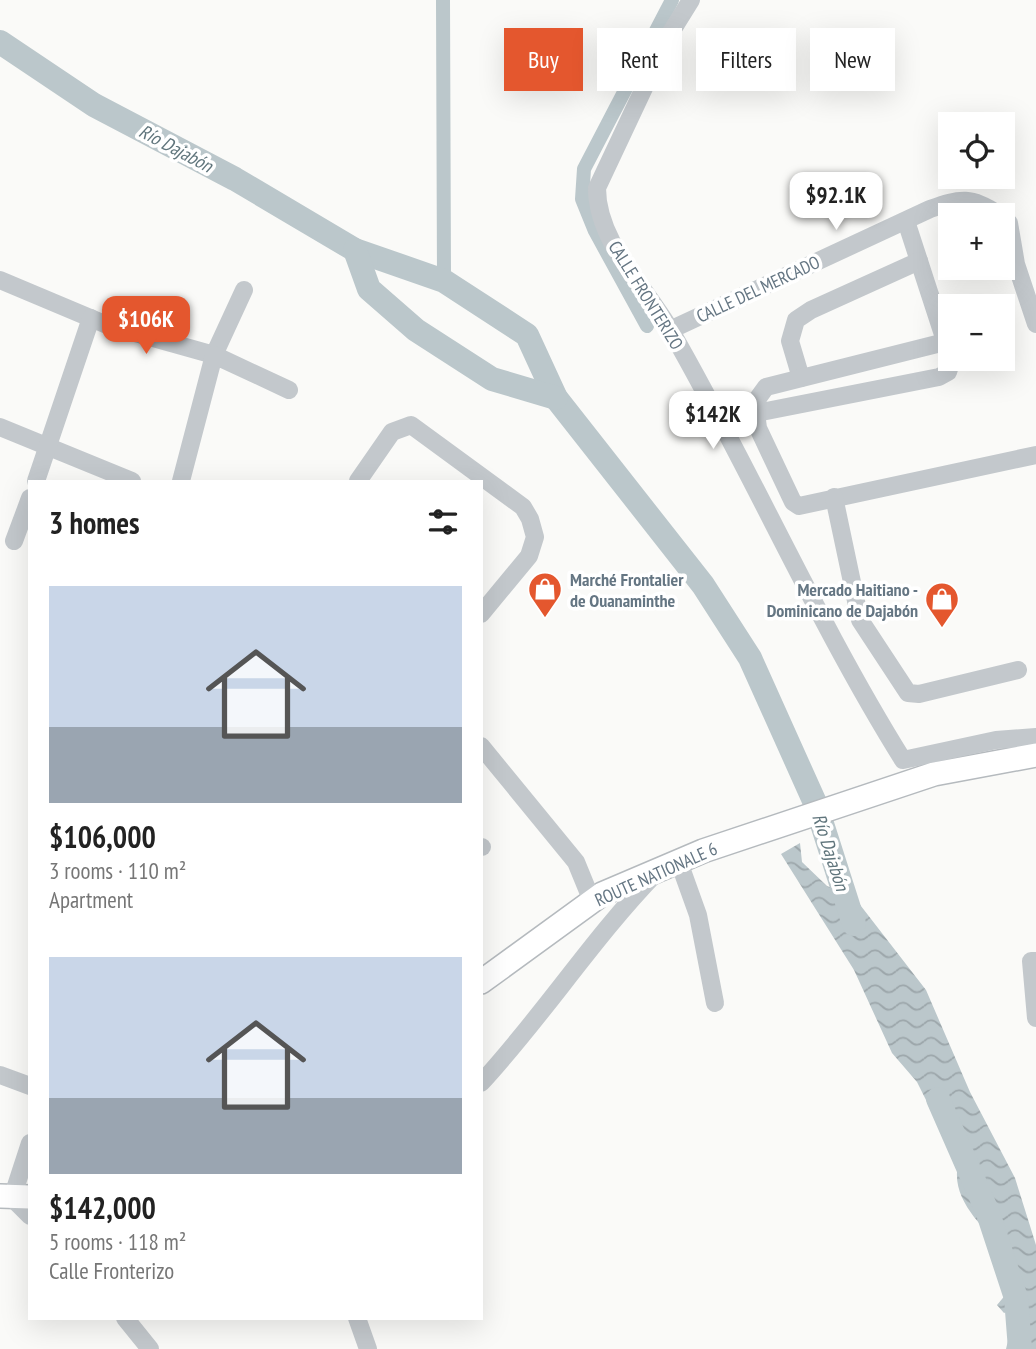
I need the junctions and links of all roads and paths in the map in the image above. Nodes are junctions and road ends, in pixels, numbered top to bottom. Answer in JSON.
{"nodes":[{"id":1,"x":691,"y":0,"type":"edge"},
{"id":2,"x":949,"y":203,"type":"edge"},
{"id":3,"x":981,"y":203,"type":"edge"},
{"id":4,"x":938,"y":207,"type":"edge"},
{"id":5,"x":906,"y":220,"type":"junction"},
{"id":6,"x":1015,"y":258,"type":"edge"},
{"id":7,"x":919,"y":261,"type":"junction"},
{"id":8,"x":0,"y":280,"type":"edge"},
{"id":9,"x":244,"y":290,"type":"dead end"},
{"id":10,"x":91,"y":318,"type":"junction"},
{"id":11,"x":938,"y":319,"type":"edge"},
{"id":12,"x":1036,"y":324,"type":"edge"},
{"id":13,"x":670,"y":330,"type":"junction"},
{"id":14,"x":938,"y":354,"type":"edge"},
{"id":15,"x":214,"y":355,"type":"junction"},
{"id":16,"x":948,"y":371,"type":"edge"},
{"id":17,"x":801,"y":378,"type":"junction"},
{"id":18,"x":289,"y":390,"type":"dead end"},
{"id":19,"x":756,"y":413,"type":"junction"},
{"id":20,"x":0,"y":427,"type":"edge"},
{"id":21,"x":48,"y":447,"type":"junction"},
{"id":22,"x":1036,"y":455,"type":"edge"},
{"id":23,"x":36,"y":480,"type":"edge"},
{"id":24,"x":130,"y":480,"type":"edge"},
{"id":25,"x":181,"y":480,"type":"edge"},
{"id":26,"x":359,"y":480,"type":"edge"},
{"id":27,"x":834,"y":497,"type":"junction"},
{"id":28,"x":28,"y":504,"type":"edge"},
{"id":29,"x":15,"y":541,"type":"dead end"},
{"id":30,"x":483,"y":612,"type":"edge"},
{"id":31,"x":1018,"y":670,"type":"dead end"},
{"id":32,"x":1036,"y":737,"type":"edge"},
{"id":33,"x":483,"y":748,"type":"edge"},
{"id":34,"x":1036,"y":755,"type":"edge"},
{"id":35,"x":679,"y":862,"type":"junction"},
{"id":36,"x":657,"y":872,"type":"junction"},
{"id":37,"x":592,"y":901,"type":"junction"},
{"id":38,"x":1033,"y":961,"type":"edge"},
{"id":39,"x":483,"y":981,"type":"edge"},
{"id":40,"x":715,"y":1003,"type":"dead end"},
{"id":41,"x":1036,"y":1017,"type":"edge"},
{"id":42,"x":0,"y":1075,"type":"edge"},
{"id":43,"x":483,"y":1081,"type":"edge"},
{"id":44,"x":28,"y":1085,"type":"edge"},
{"id":45,"x":28,"y":1150,"type":"edge"},
{"id":46,"x":14,"y":1197,"type":"edge"},
{"id":47,"x":28,"y":1214,"type":"edge"},
{"id":48,"x":127,"y":1320,"type":"edge"},
{"id":49,"x":358,"y":1320,"type":"edge"},
{"id":50,"x":150,"y":1349,"type":"edge"},
{"id":51,"x":368,"y":1349,"type":"edge"}],
"edges":[{"from":1,"to":13,"type":"street","name":"CALLE FRONTERIZO"},
{"from":2,"to":3,"type":"street","name":"CALLE DEL MERCADO"},
{"from":4,"to":5,"type":"street","name":"CALLE DEL MERCADO"},
{"from":5,"to":7,"type":"street"},
{"from":5,"to":13,"type":"street","name":"CALLE DEL MERCADO"},
{"from":6,"to":12,"type":"street","name":"CALLE DEL MERCADO"},
{"from":7,"to":11,"type":"street"},
{"from":7,"to":17,"type":"street"},
{"from":8,"to":10,"type":"street"},
{"from":9,"to":15,"type":"street"},
{"from":10,"to":15,"type":"street"},
{"from":10,"to":21,"type":"street"},
{"from":13,"to":32,"type":"street","name":"CALLE FRONTERIZO"},
{"from":14,"to":17,"type":"street"},
{"from":15,"to":18,"type":"street"},
{"from":15,"to":25,"type":"street"},
{"from":16,"to":19,"type":"street"},
{"from":17,"to":19,"type":"street"},
{"from":19,"to":27,"type":"street"},
{"from":20,"to":21,"type":"street"},
{"from":21,"to":23,"type":"street"},
{"from":21,"to":24,"type":"street"},
{"from":22,"to":27,"type":"street"},
{"from":26,"to":30,"type":"street"},
{"from":27,"to":31,"type":"street"},
{"from":28,"to":29,"type":"street"},
{"from":33,"to":37,"type":"street"},
{"from":34,"to":35,"type":"main road","name":"ROUTE NATIONALE 6"},
{"from":35,"to":36,"type":"main road","name":"ROUTE NATIONALE 6"},
{"from":35,"to":40,"type":"street"},
{"from":36,"to":37,"type":"main road","name":"ROUTE NATIONALE 6"},
{"from":36,"to":43,"type":"street"},
{"from":37,"to":39,"type":"main road","name":"ROUTE NATIONALE 6"},
{"from":38,"to":41,"type":"street"},
{"from":42,"to":44,"type":"street"},
{"from":45,"to":46,"type":"street"},
{"from":46,"to":47,"type":"street"},
{"from":48,"to":50,"type":"street"},
{"from":49,"to":51,"type":"street"}]}
